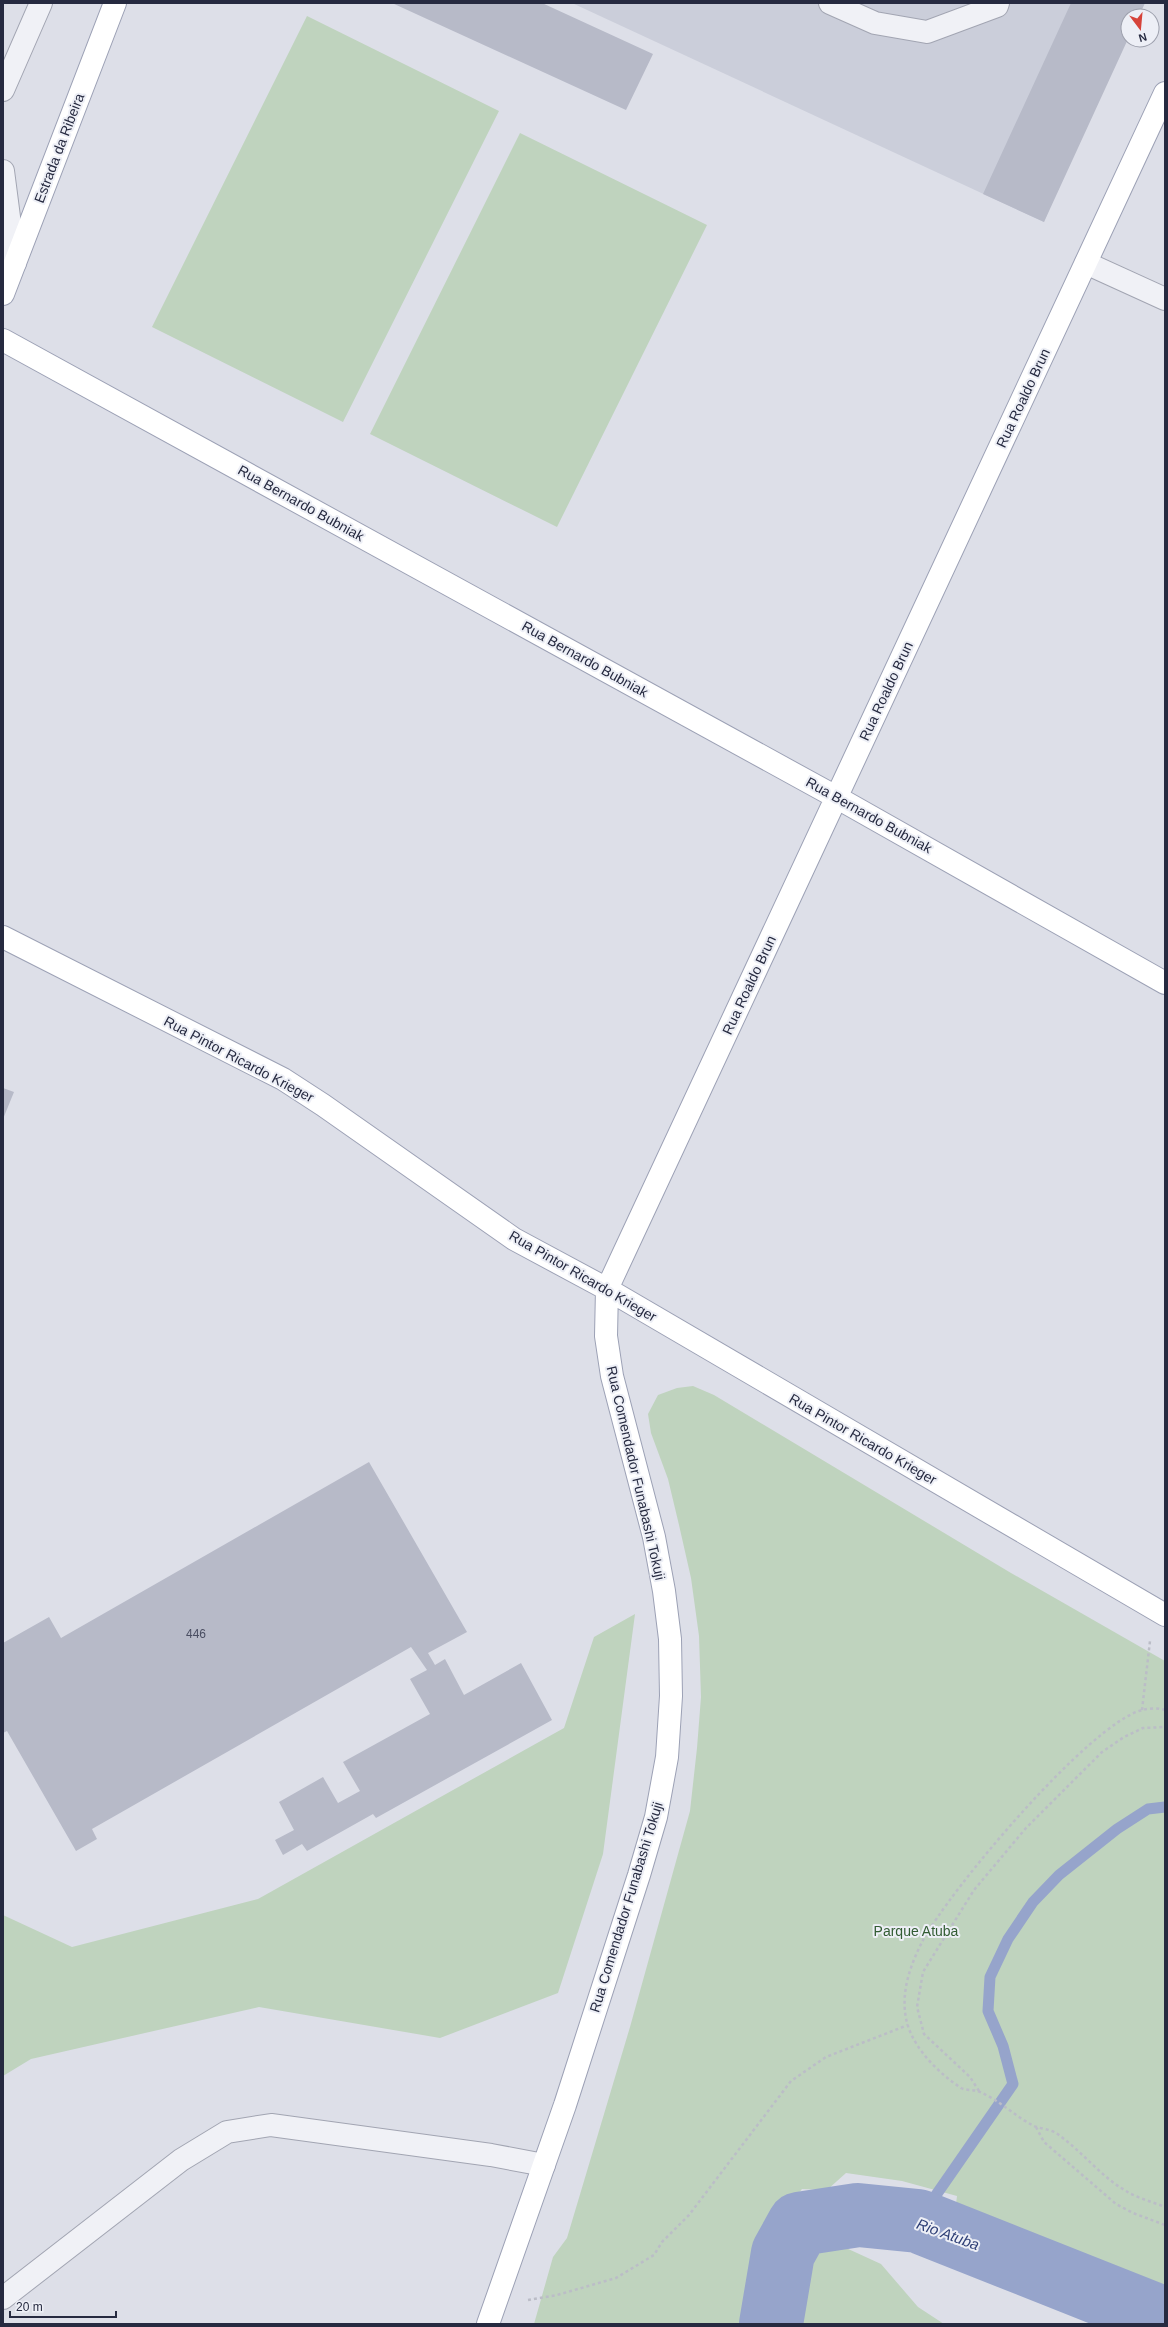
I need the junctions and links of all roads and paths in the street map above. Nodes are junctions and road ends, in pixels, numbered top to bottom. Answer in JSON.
{"nodes":[{"id":1,"x":41,"y":3,"type":"edge"},
{"id":2,"x":115,"y":3,"type":"edge"},
{"id":3,"x":830,"y":3,"type":"edge"},
{"id":4,"x":998,"y":3,"type":"edge"},
{"id":5,"x":3,"y":90,"type":"edge"},
{"id":6,"x":1165,"y":93,"type":"edge"},
{"id":7,"x":3,"y":171,"type":"edge"},
{"id":8,"x":15,"y":263,"type":"junction"},
{"id":9,"x":1086,"y":263,"type":"junction"},
{"id":10,"x":3,"y":294,"type":"edge"},
{"id":11,"x":1165,"y":298,"type":"edge"},
{"id":12,"x":3,"y":340,"type":"edge"},
{"id":13,"x":836,"y":797,"type":"junction"},
{"id":14,"x":3,"y":937,"type":"edge"},
{"id":15,"x":1165,"y":983,"type":"edge"},
{"id":16,"x":607,"y":1289,"type":"junction"},
{"id":17,"x":1159,"y":1612,"type":"edge"},
{"id":18,"x":1142,"y":1710,"type":"junction"},
{"id":19,"x":1165,"y":1710,"type":"edge"},
{"id":20,"x":1165,"y":1727,"type":"edge"},
{"id":21,"x":908,"y":2025,"type":"junction"},
{"id":22,"x":979,"y":2091,"type":"junction"},
{"id":23,"x":1035,"y":2126,"type":"junction"},
{"id":24,"x":544,"y":2165,"type":"junction"},
{"id":25,"x":1165,"y":2207,"type":"edge"},
{"id":26,"x":1165,"y":2225,"type":"edge"},
{"id":27,"x":3,"y":2298,"type":"edge"},
{"id":28,"x":491,"y":2315,"type":"edge"}],
"edges":[{"from":1,"to":5,"type":"street"},
{"from":2,"to":8,"type":"main road","name":"Estrada da Ribeira"},
{"from":3,"to":4,"type":"street"},
{"from":6,"to":9,"type":"main road","name":"Rua Roaldo Brun"},
{"from":7,"to":8,"type":"street"},
{"from":8,"to":10,"type":"main road","name":"Estrada da Ribeira"},
{"from":9,"to":11,"type":"street"},
{"from":9,"to":13,"type":"main road","name":"Rua Roaldo Brun"},
{"from":12,"to":13,"type":"main road","name":"Rua Bernardo Bubniak"},
{"from":13,"to":15,"type":"main road","name":"Rua Bernardo Bubniak"},
{"from":13,"to":16,"type":"main road","name":"Rua Roaldo Brun"},
{"from":14,"to":16,"type":"main road","name":"Rua Pintor Ricardo Krieger"},
{"from":16,"to":17,"type":"main road","name":"Rua Pintor Ricardo Krieger"},
{"from":16,"to":24,"type":"main road","name":"Rua Comendador Funabashi Tokuji"},
{"from":17,"to":18,"type":"path"},
{"from":18,"to":19,"type":"path"},
{"from":18,"to":21,"type":"path"},
{"from":20,"to":22,"type":"path"},
{"from":21,"to":22,"type":"path"},
{"from":21,"to":28,"type":"path"},
{"from":22,"to":23,"type":"path"},
{"from":23,"to":25,"type":"path"},
{"from":23,"to":26,"type":"path"},
{"from":24,"to":27,"type":"street"},
{"from":24,"to":28,"type":"main road","name":"Rua Comendador Funabashi Tokuji"}]}
